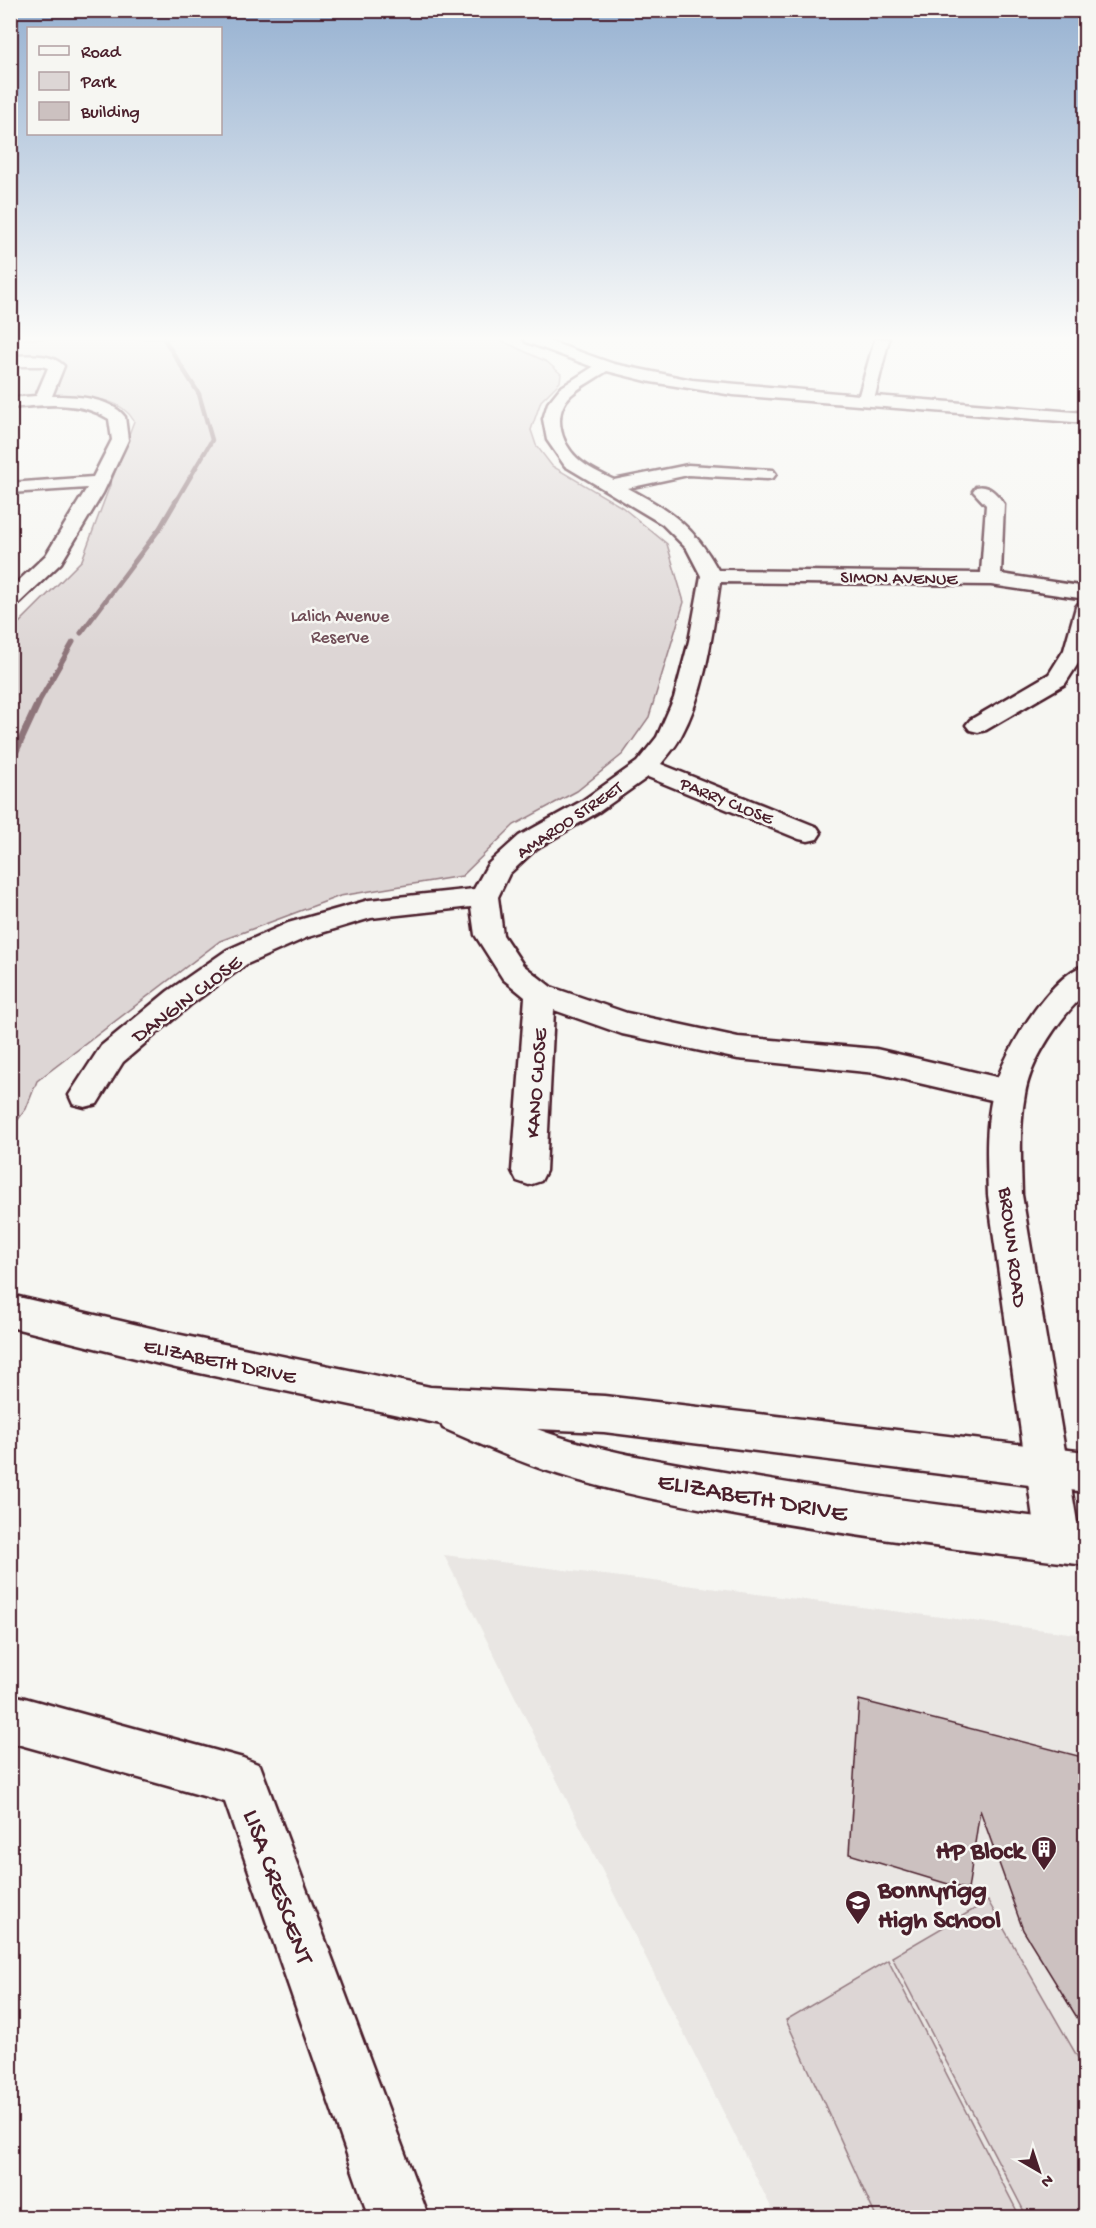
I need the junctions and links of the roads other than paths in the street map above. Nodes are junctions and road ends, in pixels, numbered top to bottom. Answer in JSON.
{"nodes":[{"id":1,"x":119,"y":443,"type":"edge"},
{"id":2,"x":556,"y":443,"type":"edge"},
{"id":3,"x":767,"y":474,"type":"dead end"},
{"id":4,"x":99,"y":482,"type":"junction"},
{"id":5,"x":612,"y":486,"type":"junction"},
{"id":6,"x":10,"y":488,"type":"edge"},
{"id":7,"x":982,"y":491,"type":"dead end"},
{"id":8,"x":711,"y":576,"type":"junction"},
{"id":9,"x":991,"y":579,"type":"junction"},
{"id":10,"x":1086,"y":593,"type":"edge"},
{"id":11,"x":10,"y":601,"type":"edge"},
{"id":12,"x":1086,"y":607,"type":"edge"},
{"id":13,"x":978,"y":725,"type":"dead end"},
{"id":14,"x":646,"y":767,"type":"junction"},
{"id":15,"x":808,"y":833,"type":"dead end"},
{"id":16,"x":484,"y":897,"type":"junction"},
{"id":17,"x":1086,"y":975,"type":"edge"},
{"id":18,"x":540,"y":994,"type":"junction"},
{"id":19,"x":1009,"y":1092,"type":"junction"},
{"id":20,"x":85,"y":1095,"type":"dead end"},
{"id":21,"x":529,"y":1172,"type":"dead end"},
{"id":22,"x":10,"y":1311,"type":"edge"},
{"id":23,"x":430,"y":1405,"type":"junction"},
{"id":24,"x":1067,"y":1470,"type":"edge"},
{"id":25,"x":1072,"y":1542,"type":"edge"},
{"id":26,"x":10,"y":1718,"type":"edge"},
{"id":27,"x":399,"y":2217,"type":"edge"}],
"edges":[{"from":1,"to":4,"type":"street"},
{"from":2,"to":5,"type":"street"},
{"from":3,"to":5,"type":"street"},
{"from":4,"to":6,"type":"street"},
{"from":4,"to":11,"type":"street"},
{"from":5,"to":8,"type":"street"},
{"from":7,"to":9,"type":"street"},
{"from":8,"to":9,"type":"street","name":"SIMON AVENUE"},
{"from":8,"to":14,"type":"street","name":"AMAROO STREET"},
{"from":9,"to":10,"type":"street","name":"SIMON AVENUE"},
{"from":12,"to":13,"type":"street"},
{"from":14,"to":15,"type":"street","name":"PARRY CLOSE"},
{"from":14,"to":16,"type":"street","name":"AMAROO STREET"},
{"from":16,"to":18,"type":"street"},
{"from":16,"to":20,"type":"street","name":"DANGIN CLOSE"},
{"from":17,"to":19,"type":"street","name":"BROWN ROAD"},
{"from":18,"to":19,"type":"street"},
{"from":18,"to":21,"type":"street","name":"KANO CLOSE"},
{"from":19,"to":24,"type":"street","name":"BROWN ROAD"},
{"from":22,"to":23,"type":"street","name":"ELIZABETH DRIVE"},
{"from":23,"to":24,"type":"street","name":"ELIZABETH DRIVE"},
{"from":23,"to":25,"type":"street","name":"ELIZABETH DRIVE"},
{"from":24,"to":25,"type":"street","name":"BROWN ROAD"},
{"from":26,"to":27,"type":"street","name":"LISA CRESCENT"}]}
